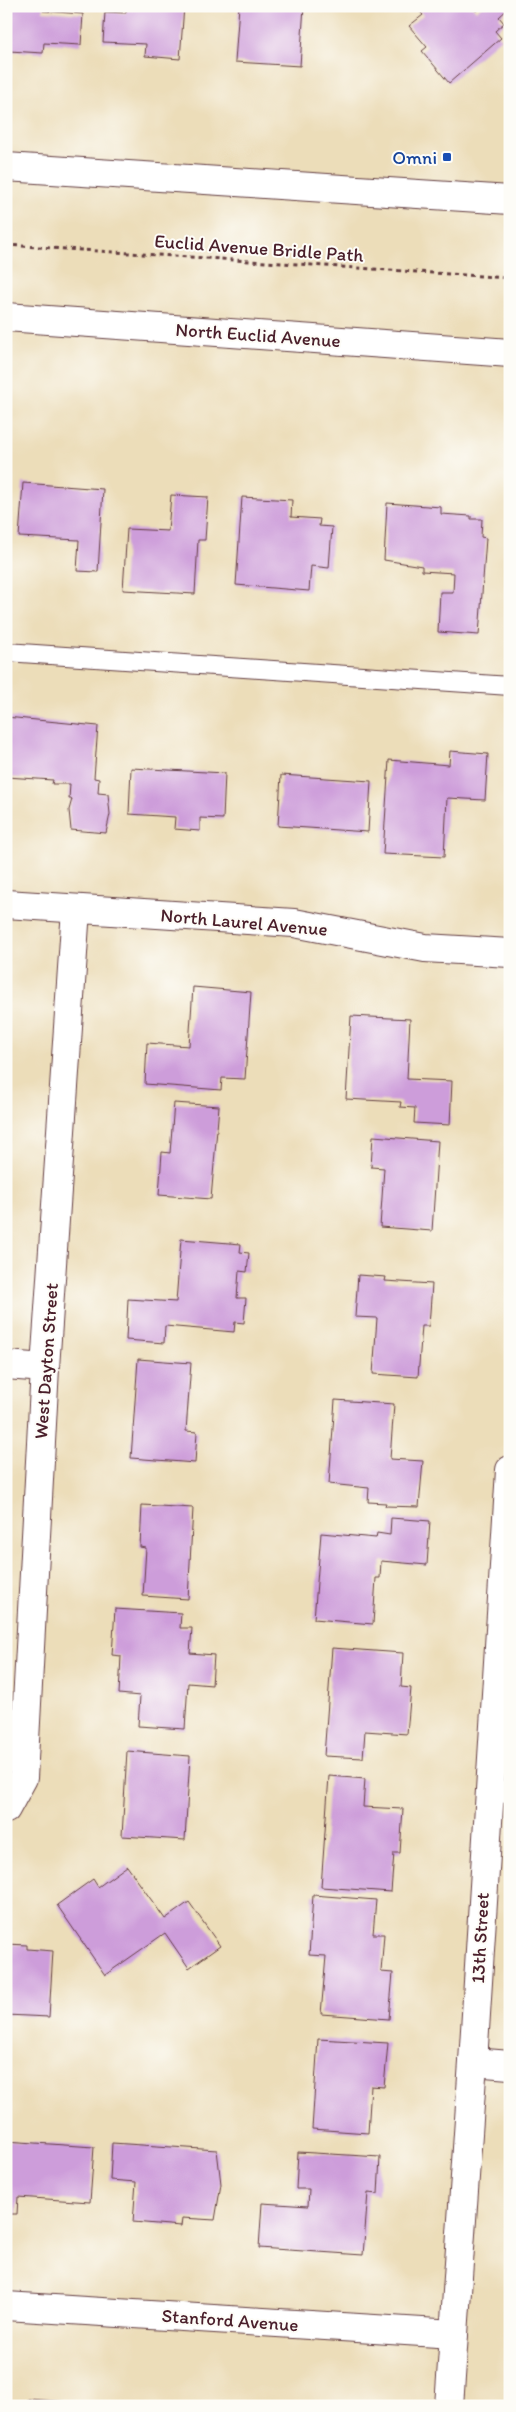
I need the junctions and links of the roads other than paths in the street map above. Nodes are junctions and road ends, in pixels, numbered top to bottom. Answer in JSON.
{"nodes":[{"id":1,"x":6,"y":167,"type":"edge"},
{"id":2,"x":510,"y":200,"type":"edge"},
{"id":3,"x":6,"y":317,"type":"edge"},
{"id":4,"x":510,"y":353,"type":"edge"},
{"id":5,"x":6,"y":652,"type":"edge"},
{"id":6,"x":510,"y":686,"type":"edge"},
{"id":7,"x":6,"y":904,"type":"edge"},
{"id":8,"x":76,"y":908,"type":"junction"},
{"id":9,"x":510,"y":953,"type":"edge"},
{"id":10,"x":6,"y":1365,"type":"edge"},
{"id":11,"x":45,"y":1368,"type":"junction"},
{"id":12,"x":510,"y":1470,"type":"edge"},
{"id":13,"x":508,"y":1514,"type":"edge"},
{"id":14,"x":499,"y":1793,"type":"edge"},
{"id":15,"x":6,"y":1809,"type":"edge"},
{"id":16,"x":473,"y":2062,"type":"junction"},
{"id":17,"x":510,"y":2065,"type":"edge"},
{"id":18,"x":6,"y":2306,"type":"edge"},
{"id":19,"x":454,"y":2334,"type":"junction"},
{"id":20,"x":449,"y":2406,"type":"edge"}],
"edges":[{"from":1,"to":2,"type":"street"},
{"from":3,"to":4,"type":"street","name":"North Euclid Avenue"},
{"from":5,"to":6,"type":"lane"},
{"from":7,"to":8,"type":"street","name":"North Laurel Avenue"},
{"from":8,"to":9,"type":"street","name":"North Laurel Avenue"},
{"from":8,"to":11,"type":"street","name":"West Dayton Street"},
{"from":10,"to":11,"type":"street"},
{"from":11,"to":15,"type":"street","name":"West Dayton Street"},
{"from":12,"to":13,"type":"street","name":"13th Street"},
{"from":13,"to":14,"type":"street","name":"13th Street"},
{"from":14,"to":16,"type":"street","name":"13th Street"},
{"from":16,"to":17,"type":"street"},
{"from":16,"to":19,"type":"street","name":"13th Street"},
{"from":18,"to":19,"type":"street","name":"Stanford Avenue"},
{"from":19,"to":20,"type":"street","name":"13th Street"}]}
